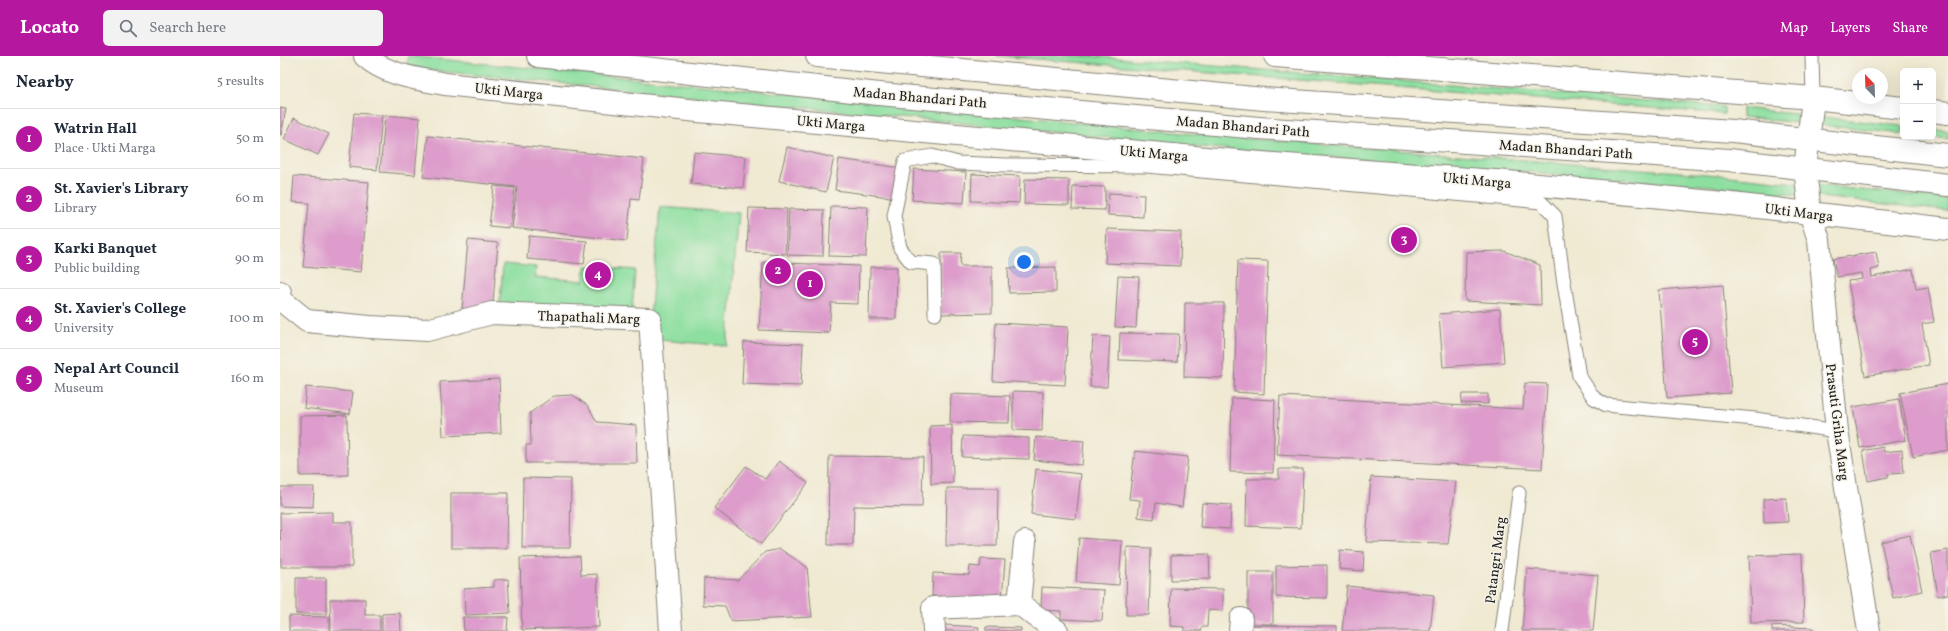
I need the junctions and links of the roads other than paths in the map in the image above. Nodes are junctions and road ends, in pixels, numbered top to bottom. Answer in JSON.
{"nodes":[{"id":1,"x":365,"y":56,"type":"edge"},
{"id":2,"x":538,"y":56,"type":"edge"},
{"id":3,"x":817,"y":56,"type":"edge"},
{"id":4,"x":1275,"y":56,"type":"edge"},
{"id":5,"x":1812,"y":56,"type":"edge"},
{"id":6,"x":1813,"y":98,"type":"junction"},
{"id":7,"x":1900,"y":108,"type":"edge"},
{"id":8,"x":1936,"y":111,"type":"edge"},
{"id":9,"x":1948,"y":113,"type":"edge"},
{"id":10,"x":1808,"y":138,"type":"junction"},
{"id":11,"x":1948,"y":155,"type":"edge"},
{"id":12,"x":1805,"y":169,"type":"junction"},
{"id":13,"x":1948,"y":185,"type":"edge"},
{"id":14,"x":1810,"y":213,"type":"junction"},
{"id":15,"x":1948,"y":229,"type":"edge"},
{"id":16,"x":280,"y":292,"type":"edge"},
{"id":17,"x":935,"y":314,"type":"dead end"},
{"id":18,"x":1837,"y":430,"type":"junction"},
{"id":19,"x":1520,"y":493,"type":"dead end"},
{"id":20,"x":1025,"y":542,"type":"dead end"},
{"id":21,"x":1020,"y":604,"type":"junction"},
{"id":22,"x":671,"y":631,"type":"edge"},
{"id":23,"x":934,"y":631,"type":"edge"},
{"id":24,"x":1057,"y":631,"type":"edge"},
{"id":25,"x":1502,"y":631,"type":"edge"},
{"id":26,"x":1869,"y":631,"type":"edge"}],
"edges":[{"from":1,"to":14,"type":"main road","name":"Ukti Marga"},
{"from":2,"to":12,"type":"main road","name":"Madan Bhandari Path"},
{"from":3,"to":10,"type":"main road","name":"Madan Bhandari Path"},
{"from":4,"to":6,"type":"main road"},
{"from":5,"to":6,"type":"lane"},
{"from":6,"to":7,"type":"main road"},
{"from":6,"to":10,"type":"main road","name":"Prasuti Griha Marg"},
{"from":8,"to":9,"type":"main road"},
{"from":10,"to":11,"type":"main road","name":"Madan Bhandari Path"},
{"from":10,"to":12,"type":"main road","name":"Prasuti Griha Marg"},
{"from":12,"to":13,"type":"main road","name":"Madan Bhandari Path"},
{"from":12,"to":14,"type":"main road","name":"Prasuti Griha Marg"},
{"from":14,"to":15,"type":"main road","name":"Ukti Marga"},
{"from":14,"to":18,"type":"main road","name":"Prasuti Griha Marg"},
{"from":16,"to":22,"type":"main road","name":"Thapathali Marg"},
{"from":17,"to":18,"type":"lane","name":"Ukti Marga"},
{"from":18,"to":26,"type":"main road","name":"Prasuti Griha Marg"},
{"from":19,"to":25,"type":"lane","name":"Patangri Marg"},
{"from":20,"to":21,"type":"main road"},
{"from":21,"to":23,"type":"main road"},
{"from":21,"to":24,"type":"main road"}]}
